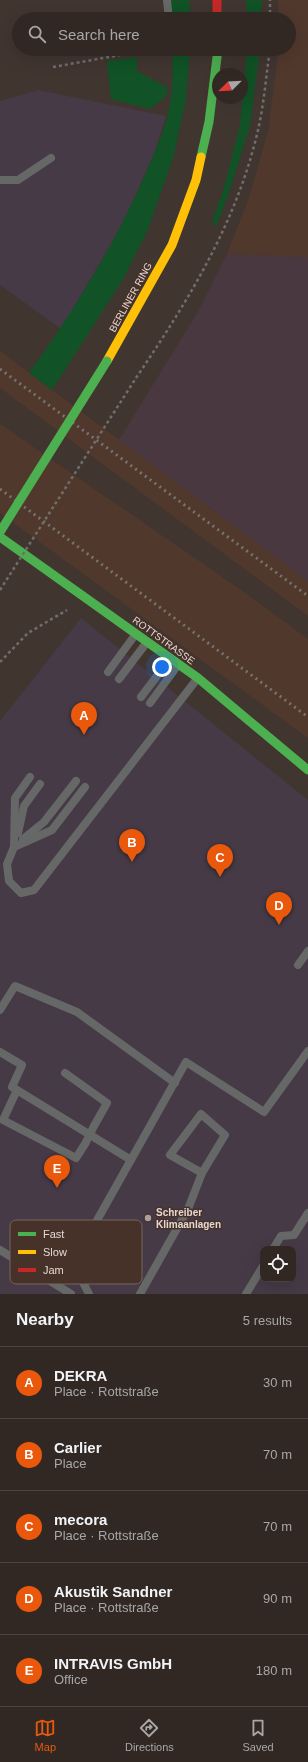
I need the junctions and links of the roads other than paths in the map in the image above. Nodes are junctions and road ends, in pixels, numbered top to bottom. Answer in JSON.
{"nodes":[{"id":1,"x":166,"y":0,"type":"edge"},
{"id":2,"x":217,"y":0,"type":"edge"},
{"id":3,"x":168,"y":12,"type":"edge"},
{"id":4,"x":218,"y":12,"type":"edge"},
{"id":5,"x":217,"y":56,"type":"edge"},
{"id":6,"x":51,"y":158,"type":"dead end"},
{"id":7,"x":0,"y":180,"type":"edge"},
{"id":8,"x":0,"y":532,"type":"edge"},
{"id":9,"x":0,"y":538,"type":"edge"},
{"id":10,"x":136,"y":634,"type":"junction"},
{"id":11,"x":147,"y":642,"type":"junction"},
{"id":12,"x":170,"y":659,"type":"junction"},
{"id":13,"x":179,"y":665,"type":"junction"},
{"id":14,"x":108,"y":672,"type":"dead end"},
{"id":15,"x":198,"y":678,"type":"junction"},
{"id":16,"x":118,"y":679,"type":"dead end"},
{"id":17,"x":141,"y":696,"type":"dead end"},
{"id":18,"x":150,"y":703,"type":"dead end"},
{"id":19,"x":308,"y":770,"type":"edge"},
{"id":20,"x":30,"y":777,"type":"dead end"},
{"id":21,"x":76,"y":780,"type":"dead end"},
{"id":22,"x":40,"y":784,"type":"dead end"},
{"id":23,"x":84,"y":787,"type":"dead end"},
{"id":24,"x":14,"y":847,"type":"junction"},
{"id":25,"x":308,"y":951,"type":"edge"},
{"id":26,"x":298,"y":965,"type":"dead end"},
{"id":27,"x":0,"y":1010,"type":"edge"},
{"id":28,"x":308,"y":1051,"type":"edge"},
{"id":29,"x":0,"y":1052,"type":"edge"},
{"id":30,"x":65,"y":1073,"type":"dead end"},
{"id":31,"x":175,"y":1082,"type":"junction"},
{"id":32,"x":16,"y":1090,"type":"junction"},
{"id":33,"x":131,"y":1160,"type":"junction"},
{"id":34,"x":202,"y":1173,"type":"junction"},
{"id":35,"x":308,"y":1213,"type":"edge"},
{"id":36,"x":97,"y":1220,"type":"edge"},
{"id":37,"x":275,"y":1246,"type":"edge"},
{"id":38,"x":0,"y":1250,"type":"edge"},
{"id":39,"x":10,"y":1256,"type":"edge"},
{"id":40,"x":260,"y":1271,"type":"edge"},
{"id":41,"x":55,"y":1284,"type":"edge"},
{"id":42,"x":84,"y":1284,"type":"edge"},
{"id":43,"x":71,"y":1294,"type":"edge"},
{"id":44,"x":89,"y":1294,"type":"edge"},
{"id":45,"x":140,"y":1294,"type":"edge"},
{"id":46,"x":246,"y":1294,"type":"edge"}],
"edges":[{"from":1,"to":3,"type":"lane"},
{"from":2,"to":4,"type":"main road"},
{"from":5,"to":8,"type":"main road","name":"BERLINER RING","bridge":true},
{"from":6,"to":7,"type":"lane"},
{"from":9,"to":10,"type":"main road","name":"ROTTSTRASSE"},
{"from":10,"to":11,"type":"main road","name":"ROTTSTRASSE"},
{"from":10,"to":14,"type":"lane"},
{"from":11,"to":12,"type":"main road","name":"ROTTSTRASSE"},
{"from":11,"to":16,"type":"lane"},
{"from":12,"to":13,"type":"main road","name":"ROTTSTRASSE"},
{"from":12,"to":17,"type":"lane"},
{"from":13,"to":15,"type":"main road","name":"ROTTSTRASSE"},
{"from":13,"to":18,"type":"lane"},
{"from":15,"to":19,"type":"main road","name":"ROTTSTRASSE"},
{"from":15,"to":24,"type":"lane"},
{"from":20,"to":24,"type":"lane"},
{"from":21,"to":24,"type":"lane"},
{"from":22,"to":24,"type":"lane"},
{"from":23,"to":24,"type":"lane"},
{"from":25,"to":26,"type":"lane"},
{"from":27,"to":31,"type":"lane"},
{"from":28,"to":31,"type":"lane"},
{"from":29,"to":32,"type":"lane"},
{"from":30,"to":32,"type":"lane","bridge":true},
{"from":31,"to":33,"type":"lane"},
{"from":32,"to":33,"type":"lane"},
{"from":33,"to":36,"type":"lane"},
{"from":34,"to":34,"type":"lane"},
{"from":34,"to":45,"type":"lane"},
{"from":35,"to":37,"type":"lane"},
{"from":38,"to":39,"type":"lane"},
{"from":40,"to":46,"type":"lane"},
{"from":41,"to":43,"type":"lane"},
{"from":42,"to":44,"type":"lane"}]}
